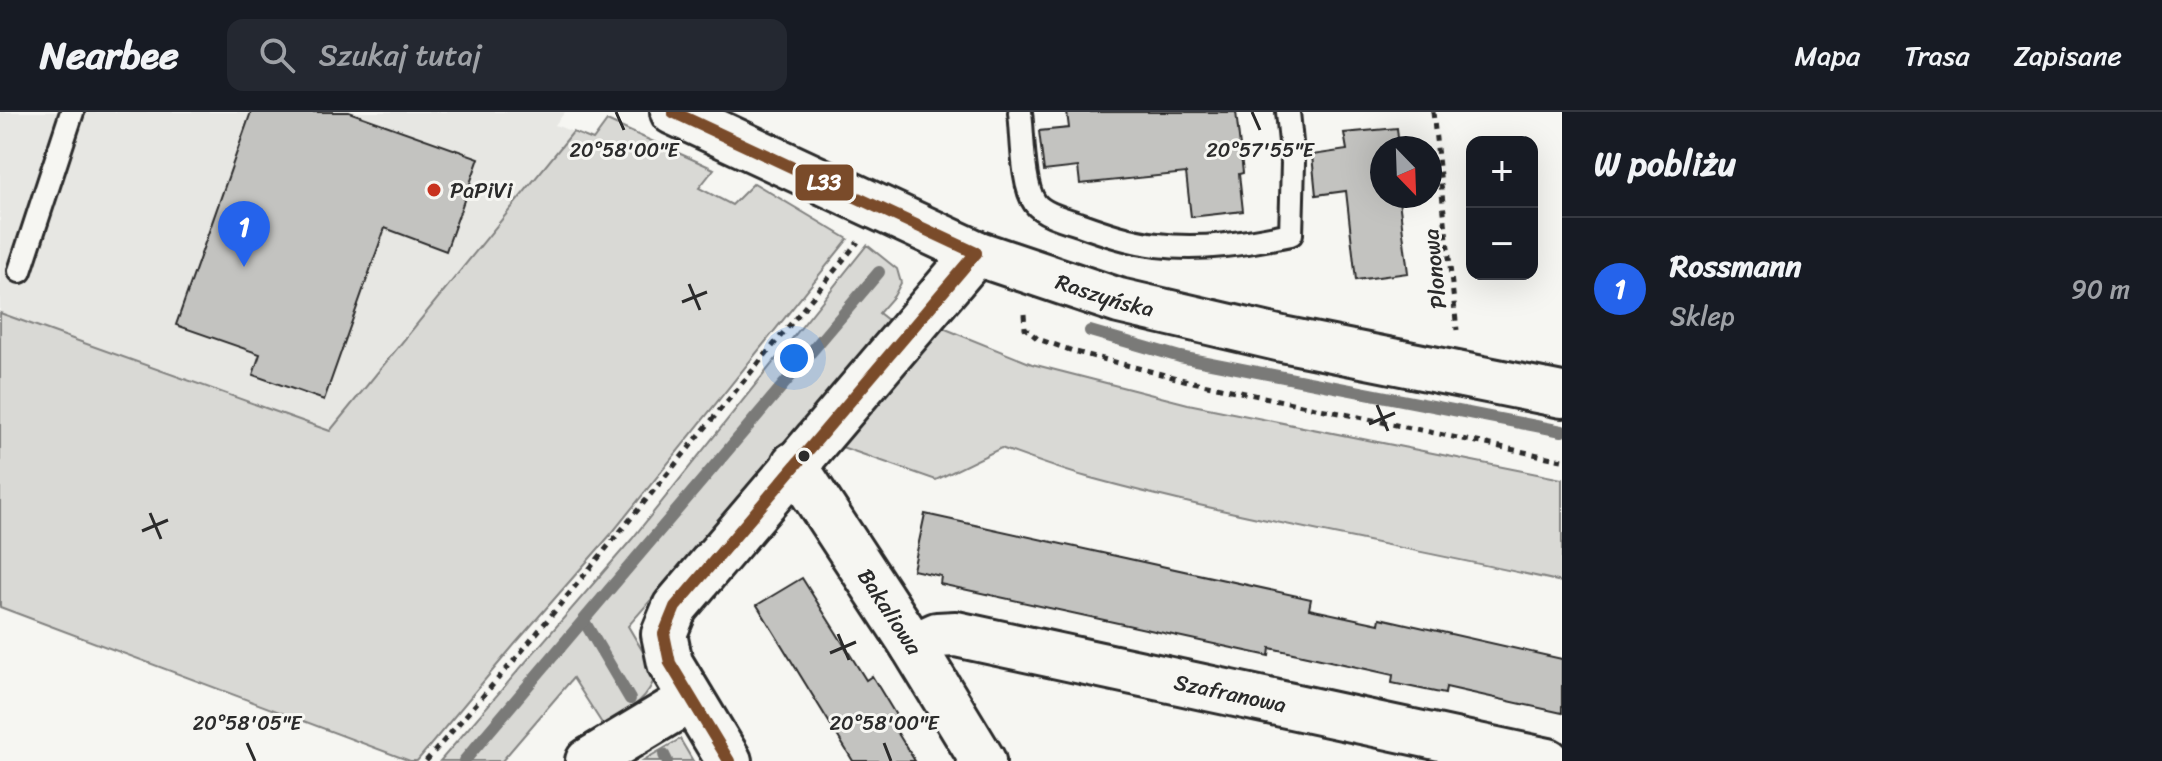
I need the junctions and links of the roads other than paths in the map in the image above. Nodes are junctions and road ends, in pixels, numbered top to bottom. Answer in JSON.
{"nodes":[{"id":1,"x":72,"y":112,"type":"edge"},
{"id":2,"x":673,"y":112,"type":"edge"},
{"id":3,"x":1020,"y":112,"type":"edge"},
{"id":4,"x":1288,"y":112,"type":"edge"},
{"id":5,"x":976,"y":253,"type":"junction"},
{"id":6,"x":20,"y":271,"type":"dead end"},
{"id":7,"x":1562,"y":395,"type":"edge"},
{"id":8,"x":794,"y":464,"type":"junction"},
{"id":9,"x":913,"y":646,"type":"junction"},
{"id":10,"x":691,"y":699,"type":"junction"},
{"id":11,"x":1414,"y":746,"type":"edge"},
{"id":12,"x":588,"y":761,"type":"edge"},
{"id":13,"x":729,"y":761,"type":"edge"},
{"id":14,"x":983,"y":761,"type":"edge"},
{"id":15,"x":1548,"y":761,"type":"edge"}],
"edges":[{"from":1,"to":6,"type":"lane"},
{"from":2,"to":5,"type":"street","name":"Raszyńska"},
{"from":3,"to":4,"type":"lane"},
{"from":5,"to":7,"type":"street","name":"Raszyńska"},
{"from":5,"to":8,"type":"street"},
{"from":8,"to":9,"type":"street","name":"Bakaliowa"},
{"from":8,"to":10,"type":"street"},
{"from":9,"to":11,"type":"street","name":"Szafranowa"},
{"from":9,"to":14,"type":"street","name":"Bakaliowa"},
{"from":10,"to":12,"type":"street"},
{"from":10,"to":13,"type":"street"},
{"from":11,"to":15,"type":"street","name":"Szafranowa"}]}
